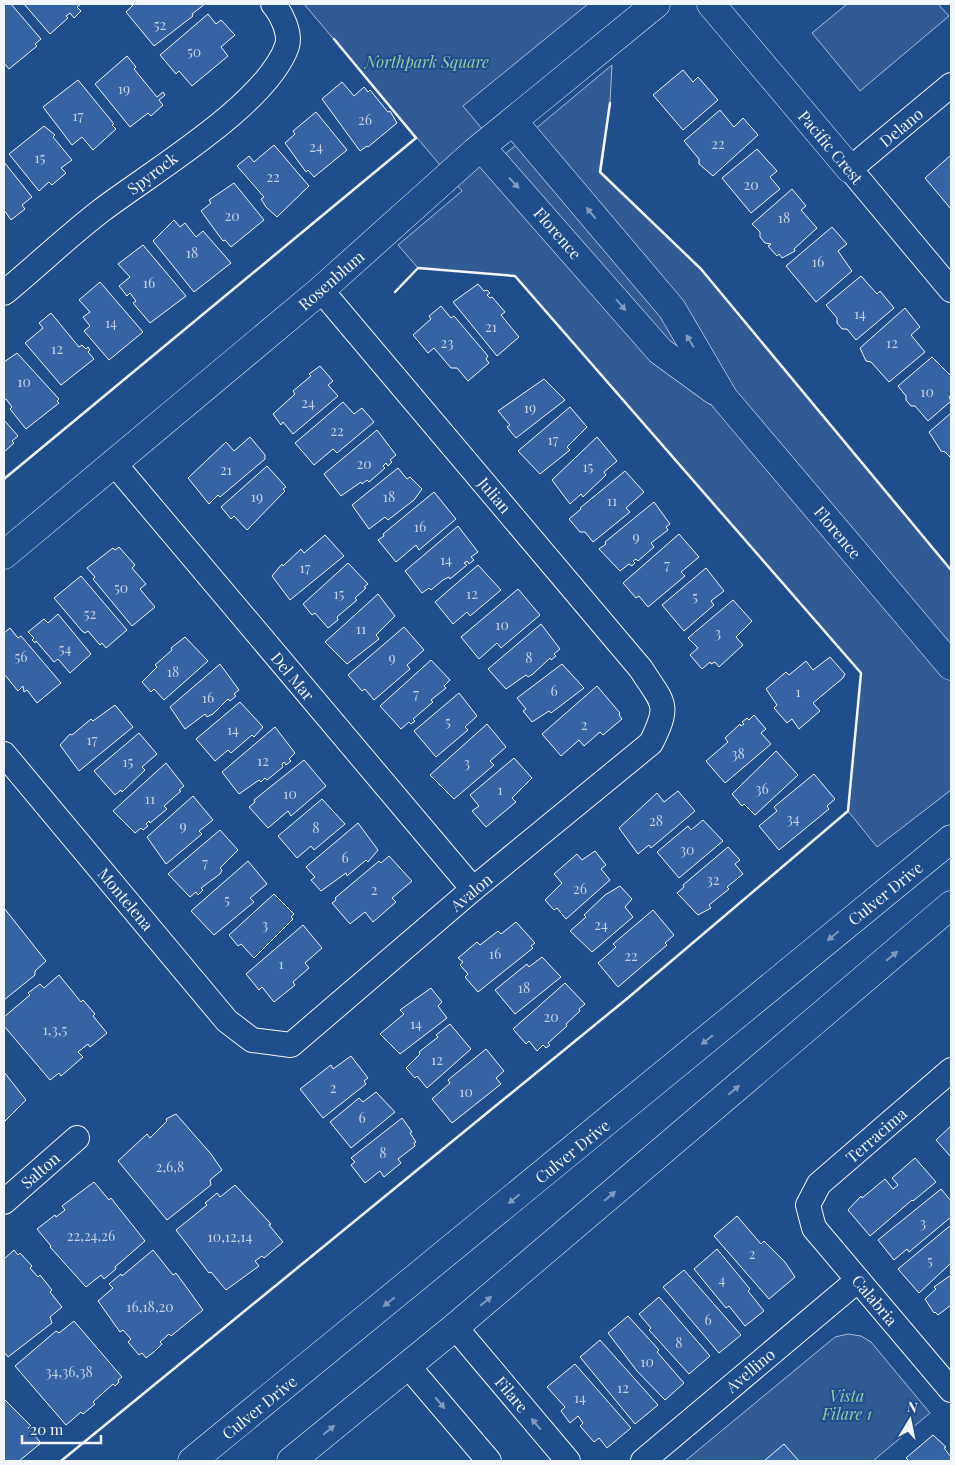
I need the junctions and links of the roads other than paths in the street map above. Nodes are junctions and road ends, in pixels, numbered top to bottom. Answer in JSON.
{"nodes":[{"id":1,"x":273,"y":4,"type":"edge"},
{"id":2,"x":656,"y":4,"type":"edge"},
{"id":3,"x":711,"y":4,"type":"edge"},
{"id":4,"x":951,"y":85,"type":"edge"},
{"id":5,"x":513,"y":122,"type":"junction"},
{"id":6,"x":481,"y":147,"type":"junction"},
{"id":7,"x":850,"y":169,"type":"junction"},
{"id":8,"x":321,"y":290,"type":"junction"},
{"id":9,"x":951,"y":290,"type":"edge"},
{"id":10,"x":4,"y":293,"type":"edge"},
{"id":11,"x":724,"y":398,"type":"junction"},
{"id":12,"x":113,"y":462,"type":"junction"},
{"id":13,"x":4,"y":555,"type":"edge"},
{"id":14,"x":951,"y":666,"type":"edge"},
{"id":15,"x":664,"y":705,"type":"joint"},
{"id":16,"x":4,"y":754,"type":"edge"},
{"id":17,"x":951,"y":839,"type":"edge"},
{"id":18,"x":473,"y":889,"type":"junction"},
{"id":19,"x":951,"y":906,"type":"edge"},
{"id":20,"x":252,"y":1040,"type":"joint"},
{"id":21,"x":951,"y":1070,"type":"edge"},
{"id":22,"x":77,"y":1138,"type":"dead end"},
{"id":23,"x":4,"y":1202,"type":"edge"},
{"id":24,"x":808,"y":1205,"type":"joint"},
{"id":25,"x":858,"y":1280,"type":"junction"},
{"id":26,"x":455,"y":1328,"type":"junction"},
{"id":27,"x":408,"y":1366,"type":"junction"},
{"id":28,"x":951,"y":1390,"type":"edge"},
{"id":29,"x":192,"y":1461,"type":"edge"},
{"id":30,"x":291,"y":1461,"type":"edge"},
{"id":31,"x":489,"y":1461,"type":"edge"},
{"id":32,"x":568,"y":1461,"type":"edge"},
{"id":33,"x":642,"y":1461,"type":"edge"}],
"edges":[{"from":1,"to":10,"type":"street","name":"Spyrock"},
{"from":2,"to":5,"type":"street","name":"Rosenblum"},
{"from":3,"to":7,"type":"street","name":"Pacific Crest"},
{"from":4,"to":7,"type":"street","name":"Delano"},
{"from":5,"to":6,"type":"street","name":"Rosenblum"},
{"from":11,"to":5,"type":"street","name":"Florence","one_way":true},
{"from":6,"to":8,"type":"street","name":"Rosenblum"},
{"from":6,"to":11,"type":"street","name":"Florence","one_way":true},
{"from":7,"to":9,"type":"street","name":"Pacific Crest"},
{"from":8,"to":12,"type":"street","name":"Rosenblum"},
{"from":8,"to":15,"type":"street","name":"Julian"},
{"from":11,"to":14,"type":"street","name":"Florence"},
{"from":12,"to":13,"type":"street","name":"Rosenblum"},
{"from":12,"to":18,"type":"street","name":"Del Mar"},
{"from":15,"to":18,"type":"street","name":"Avalon"},
{"from":16,"to":20,"type":"street","name":"Montelena"},
{"from":17,"to":29,"type":"street","name":"Culver Drive","one_way":true},
{"from":18,"to":20,"type":"street","name":"Avalon"},
{"from":26,"to":19,"type":"street","one_way":true},
{"from":21,"to":24,"type":"street","name":"Terracima"},
{"from":22,"to":23,"type":"street","name":"Salton"},
{"from":24,"to":25,"type":"street","name":"Calabria"},
{"from":25,"to":28,"type":"street","name":"Calabria"},
{"from":25,"to":33,"type":"street","name":"Avellino"},
{"from":26,"to":27,"type":"street"},
{"from":32,"to":26,"type":"street","name":"Filare","one_way":true},
{"from":30,"to":27,"type":"street","one_way":true},
{"from":27,"to":31,"type":"street","one_way":true}]}
